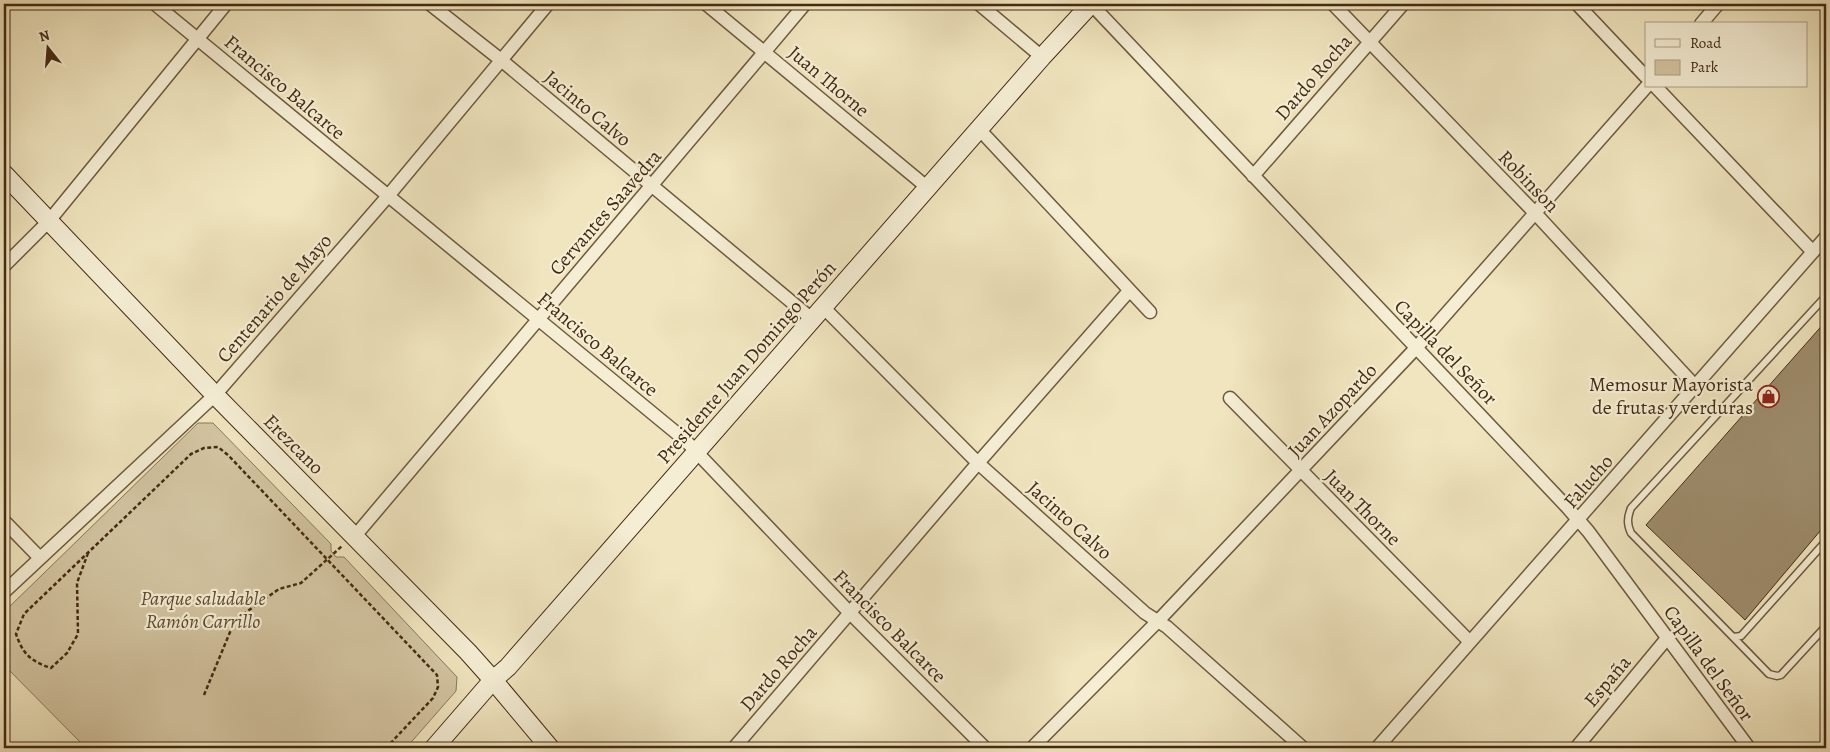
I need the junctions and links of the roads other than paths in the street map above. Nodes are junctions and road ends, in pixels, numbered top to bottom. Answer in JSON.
{"nodes":[{"id":1,"x":154,"y":4,"type":"edge"},
{"id":2,"x":226,"y":4,"type":"edge"},
{"id":3,"x":430,"y":4,"type":"edge"},
{"id":4,"x":548,"y":4,"type":"edge"},
{"id":5,"x":706,"y":4,"type":"edge"},
{"id":6,"x":805,"y":4,"type":"edge"},
{"id":7,"x":979,"y":4,"type":"edge"},
{"id":8,"x":1091,"y":4,"type":"edge"},
{"id":9,"x":1333,"y":4,"type":"edge"},
{"id":10,"x":1403,"y":4,"type":"edge"},
{"id":11,"x":1577,"y":4,"type":"edge"},
{"id":12,"x":1718,"y":4,"type":"edge"},
{"id":13,"x":1703,"y":22,"type":"edge"},
{"id":14,"x":198,"y":39,"type":"junction"},
{"id":15,"x":1369,"y":42,"type":"junction"},
{"id":16,"x":765,"y":52,"type":"junction"},
{"id":17,"x":1042,"y":57,"type":"junction"},
{"id":18,"x":501,"y":60,"type":"junction"},
{"id":19,"x":1645,"y":75,"type":"edge"},
{"id":20,"x":1645,"y":87,"type":"edge"},
{"id":21,"x":1658,"y":88,"type":"edge"},
{"id":22,"x":979,"y":129,"type":"junction"},
{"id":23,"x":4,"y":174,"type":"edge"},
{"id":24,"x":1253,"y":176,"type":"junction"},
{"id":25,"x":652,"y":186,"type":"junction"},
{"id":26,"x":928,"y":188,"type":"junction"},
{"id":27,"x":388,"y":196,"type":"junction"},
{"id":28,"x":1535,"y":213,"type":"junction"},
{"id":29,"x":50,"y":221,"type":"junction"},
{"id":30,"x":1826,"y":237,"type":"edge"},
{"id":31,"x":1813,"y":252,"type":"junction"},
{"id":32,"x":4,"y":266,"type":"edge"},
{"id":33,"x":1130,"y":291,"type":"junction"},
{"id":34,"x":1826,"y":296,"type":"edge"},
{"id":35,"x":1150,"y":312,"type":"dead end"},
{"id":36,"x":818,"y":313,"type":"junction"},
{"id":37,"x":538,"y":318,"type":"junction"},
{"id":38,"x":1416,"y":348,"type":"junction"},
{"id":39,"x":1696,"y":387,"type":"junction"},
{"id":40,"x":215,"y":395,"type":"junction"},
{"id":41,"x":1230,"y":398,"type":"dead end"},
{"id":42,"x":696,"y":451,"type":"junction"},
{"id":43,"x":978,"y":463,"type":"junction"},
{"id":44,"x":1301,"y":471,"type":"junction"},
{"id":45,"x":1579,"y":520,"type":"junction"},
{"id":46,"x":4,"y":521,"type":"edge"},
{"id":47,"x":355,"y":536,"type":"junction"},
{"id":48,"x":1826,"y":541,"type":"edge"},
{"id":49,"x":40,"y":558,"type":"junction"},
{"id":50,"x":4,"y":592,"type":"edge"},
{"id":51,"x":850,"y":613,"type":"junction"},
{"id":52,"x":1158,"y":621,"type":"junction"},
{"id":53,"x":1826,"y":626,"type":"edge"},
{"id":54,"x":1668,"y":637,"type":"junction"},
{"id":55,"x":1733,"y":637,"type":"junction"},
{"id":56,"x":1470,"y":642,"type":"junction"},
{"id":57,"x":494,"y":680,"type":"junction"},
{"id":58,"x":434,"y":748,"type":"edge"},
{"id":59,"x":550,"y":748,"type":"edge"},
{"id":60,"x":734,"y":748,"type":"edge"},
{"id":61,"x":985,"y":748,"type":"edge"},
{"id":62,"x":1032,"y":748,"type":"edge"},
{"id":63,"x":1303,"y":748,"type":"edge"},
{"id":64,"x":1377,"y":748,"type":"edge"},
{"id":65,"x":1576,"y":748,"type":"edge"},
{"id":66,"x":1749,"y":748,"type":"edge"}],
"edges":[{"from":1,"to":14,"type":"street","name":"Francisco Balcarce"},
{"from":2,"to":14,"type":"street"},
{"from":3,"to":18,"type":"street","name":"Jacinto Calvo"},
{"from":4,"to":18,"type":"street","name":"Centenario de Mayo"},
{"from":5,"to":16,"type":"street","name":"Juan Thorne"},
{"from":6,"to":16,"type":"street","name":"Cervantes Saavedra"},
{"from":7,"to":17,"type":"street"},
{"from":8,"to":17,"type":"street","name":"Presidente Juan Domingo Perón"},
{"from":8,"to":24,"type":"street","name":"Capilla del Señor"},
{"from":9,"to":15,"type":"street","name":"Robinson"},
{"from":10,"to":15,"type":"street","name":"Dardo Rocha"},
{"from":11,"to":19,"type":"street"},
{"from":12,"to":13,"type":"street"},
{"from":14,"to":27,"type":"street","name":"Francisco Balcarce"},
{"from":14,"to":29,"type":"street"},
{"from":15,"to":24,"type":"street","name":"Dardo Rocha"},
{"from":15,"to":28,"type":"street","name":"Robinson"},
{"from":16,"to":25,"type":"street","name":"Cervantes Saavedra"},
{"from":16,"to":26,"type":"street","name":"Juan Thorne"},
{"from":17,"to":22,"type":"street","name":"Presidente Juan Domingo Perón"},
{"from":18,"to":25,"type":"street","name":"Jacinto Calvo"},
{"from":18,"to":27,"type":"street","name":"Centenario de Mayo"},
{"from":20,"to":28,"type":"street","name":"Juan Azopardo"},
{"from":21,"to":31,"type":"street"},
{"from":22,"to":26,"type":"street","name":"Presidente Juan Domingo Perón"},
{"from":22,"to":33,"type":"street"},
{"from":23,"to":29,"type":"street","name":"Erezcano"},
{"from":24,"to":38,"type":"street","name":"Capilla del Señor"},
{"from":25,"to":36,"type":"street","name":"Jacinto Calvo"},
{"from":25,"to":37,"type":"street","name":"Cervantes Saavedra"},
{"from":26,"to":36,"type":"street","name":"Presidente Juan Domingo Perón"},
{"from":27,"to":37,"type":"street","name":"Francisco Balcarce"},
{"from":27,"to":40,"type":"street","name":"Centenario de Mayo"},
{"from":28,"to":38,"type":"street","name":"Juan Azopardo"},
{"from":28,"to":39,"type":"street","name":"Robinson"},
{"from":29,"to":32,"type":"street"},
{"from":29,"to":40,"type":"street","name":"Erezcano"},
{"from":30,"to":31,"type":"street","name":"Falucho"},
{"from":31,"to":39,"type":"street","name":"Falucho"},
{"from":33,"to":35,"type":"street"},
{"from":33,"to":43,"type":"street","name":"Dardo Rocha"},
{"from":34,"to":55,"type":"lane"},
{"from":36,"to":42,"type":"street","name":"Presidente Juan Domingo Perón"},
{"from":36,"to":43,"type":"street","name":"Jacinto Calvo"},
{"from":37,"to":42,"type":"street","name":"Francisco Balcarce"},
{"from":37,"to":47,"type":"street","name":"Cervantes Saavedra"},
{"from":38,"to":44,"type":"street","name":"Juan Azopardo"},
{"from":38,"to":45,"type":"street","name":"Capilla del Señor"},
{"from":39,"to":45,"type":"street","name":"Falucho"},
{"from":40,"to":47,"type":"street","name":"Erezcano"},
{"from":40,"to":49,"type":"street","name":"Centenario de Mayo"},
{"from":41,"to":44,"type":"street","name":"Juan Thorne"},
{"from":42,"to":51,"type":"street","name":"Francisco Balcarce"},
{"from":42,"to":57,"type":"street","name":"Presidente Juan Domingo Perón"},
{"from":43,"to":51,"type":"street","name":"Dardo Rocha"},
{"from":43,"to":52,"type":"street","name":"Jacinto Calvo"},
{"from":44,"to":52,"type":"street","name":"Juan Azopardo"},
{"from":44,"to":56,"type":"street","name":"Juan Thorne"},
{"from":45,"to":54,"type":"street","name":"Capilla del Señor"},
{"from":45,"to":56,"type":"street","name":"Falucho"},
{"from":46,"to":49,"type":"street"},
{"from":47,"to":57,"type":"street","name":"Erezcano"},
{"from":48,"to":55,"type":"lane"},
{"from":49,"to":50,"type":"street","name":"Centenario de Mayo"},
{"from":51,"to":60,"type":"street","name":"Dardo Rocha"},
{"from":51,"to":61,"type":"street","name":"Francisco Balcarce"},
{"from":52,"to":62,"type":"street","name":"Juan Azopardo"},
{"from":52,"to":63,"type":"street","name":"Jacinto Calvo"},
{"from":53,"to":55,"type":"lane"},
{"from":54,"to":65,"type":"street","name":"España"},
{"from":54,"to":66,"type":"street","name":"Capilla del Señor"},
{"from":56,"to":64,"type":"street","name":"Falucho"},
{"from":57,"to":58,"type":"street","name":"Presidente Juan Domingo Perón"},
{"from":57,"to":59,"type":"street","name":"Erezcano"}]}
